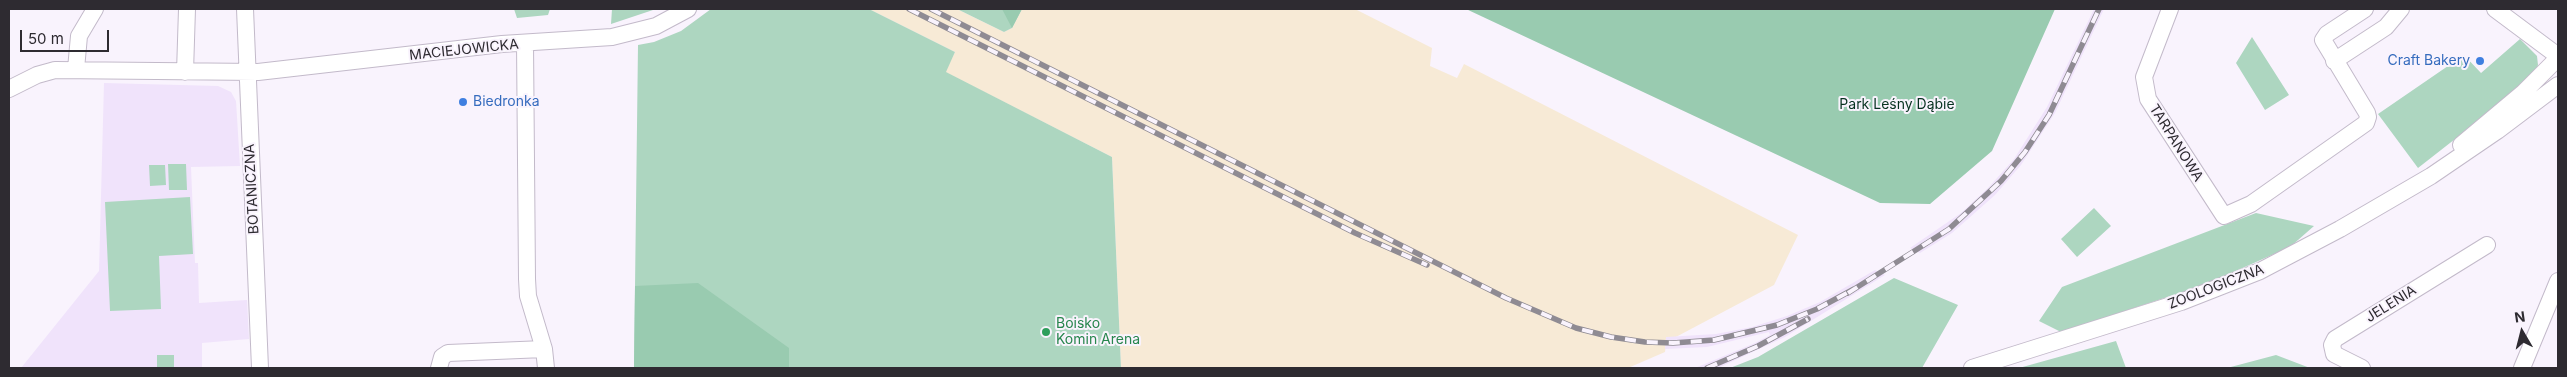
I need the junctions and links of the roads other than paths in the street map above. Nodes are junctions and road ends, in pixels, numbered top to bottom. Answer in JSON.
{"nodes":[{"id":1,"x":95,"y":9,"type":"edge"},
{"id":2,"x":187,"y":9,"type":"edge"},
{"id":3,"x":245,"y":9,"type":"edge"},
{"id":4,"x":688,"y":9,"type":"edge"},
{"id":5,"x":2170,"y":9,"type":"edge"},
{"id":6,"x":2365,"y":9,"type":"edge"},
{"id":7,"x":2401,"y":9,"type":"edge"},
{"id":8,"x":2495,"y":9,"type":"edge"},
{"id":9,"x":525,"y":43,"type":"junction"},
{"id":10,"x":2558,"y":57,"type":"edge"},
{"id":11,"x":2334,"y":61,"type":"junction"},
{"id":12,"x":76,"y":69,"type":"junction"},
{"id":13,"x":185,"y":72,"type":"junction"},
{"id":14,"x":247,"y":72,"type":"junction"},
{"id":15,"x":2558,"y":85,"type":"edge"},
{"id":16,"x":9,"y":90,"type":"edge"},
{"id":17,"x":2364,"y":214,"type":"junction"},
{"id":18,"x":2487,"y":245,"type":"dead end"},
{"id":19,"x":2558,"y":281,"type":"edge"},
{"id":20,"x":544,"y":349,"type":"junction"},
{"id":21,"x":440,"y":362,"type":"edge"},
{"id":22,"x":260,"y":368,"type":"edge"},
{"id":23,"x":546,"y":368,"type":"edge"},
{"id":24,"x":1972,"y":368,"type":"edge"},
{"id":25,"x":2362,"y":368,"type":"edge"},
{"id":26,"x":2522,"y":368,"type":"edge"}],
"edges":[{"from":1,"to":12,"type":"street"},
{"from":2,"to":13,"type":"street"},
{"from":3,"to":14,"type":"street","name":"BOTANICZNA"},
{"from":4,"to":9,"type":"street"},
{"from":5,"to":11,"type":"street","name":"TARPANOWA"},
{"from":6,"to":11,"type":"street"},
{"from":7,"to":11,"type":"street"},
{"from":8,"to":10,"type":"street"},
{"from":9,"to":14,"type":"street","name":"MACIEJOWICKA"},
{"from":9,"to":20,"type":"street","name":"MACIEJOWICKA"},
{"from":10,"to":17,"type":"street","name":"ZOOLOGICZNA"},
{"from":12,"to":13,"type":"street","name":"MACIEJOWICKA"},
{"from":12,"to":16,"type":"street","name":"MACIEJOWICKA"},
{"from":13,"to":14,"type":"street","name":"MACIEJOWICKA"},
{"from":14,"to":22,"type":"street","name":"BOTANICZNA"},
{"from":15,"to":17,"type":"street","name":"ZOOLOGICZNA"},
{"from":17,"to":24,"type":"street","name":"ZOOLOGICZNA"},
{"from":18,"to":25,"type":"street","name":"JELENIA"},
{"from":19,"to":26,"type":"street"},
{"from":20,"to":21,"type":"street"},
{"from":20,"to":23,"type":"street","name":"MACIEJOWICKA"}]}
